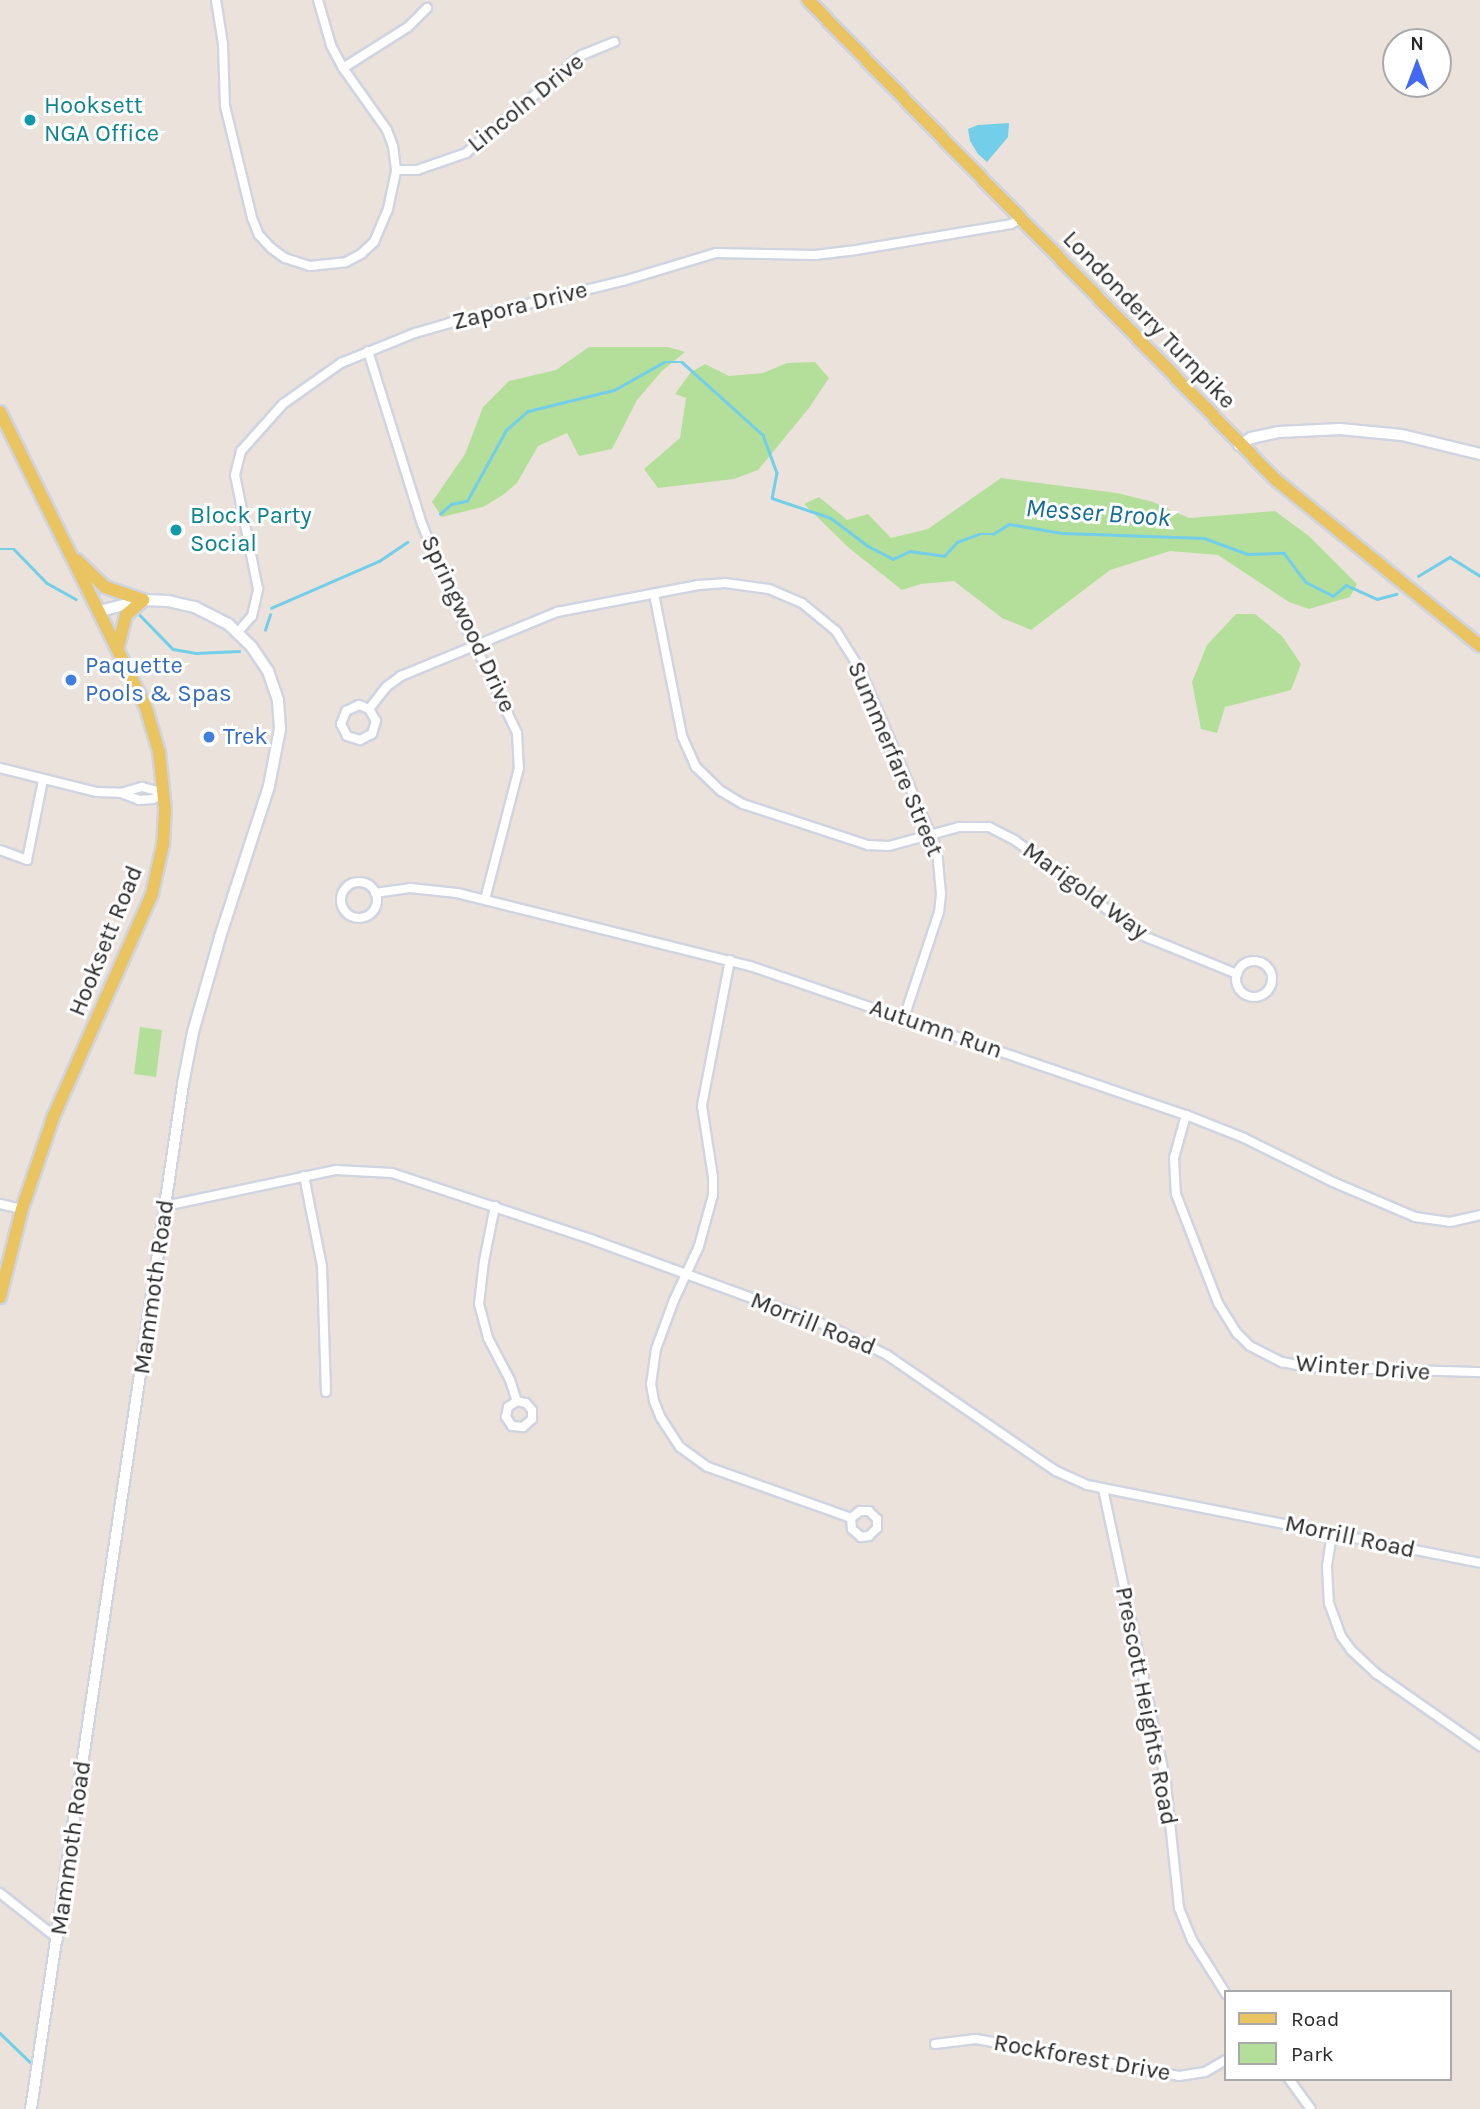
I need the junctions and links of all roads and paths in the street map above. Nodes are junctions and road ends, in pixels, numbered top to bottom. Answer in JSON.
{"nodes":[{"id":1,"x":216,"y":0,"type":"edge"},
{"id":2,"x":318,"y":0,"type":"edge"},
{"id":3,"x":808,"y":0,"type":"edge"},
{"id":4,"x":427,"y":8,"type":"dead end"},
{"id":5,"x":614,"y":42,"type":"dead end"},
{"id":6,"x":343,"y":68,"type":"junction"},
{"id":7,"x":396,"y":170,"type":"junction"},
{"id":8,"x":1022,"y":218,"type":"junction"},
{"id":9,"x":368,"y":351,"type":"junction"},
{"id":10,"x":0,"y":412,"type":"edge"},
{"id":11,"x":1239,"y":445,"type":"junction"},
{"id":12,"x":1480,"y":454,"type":"edge"},
{"id":13,"x":71,"y":555,"type":"junction"},
{"id":14,"x":654,"y":594,"type":"junction"},
{"id":15,"x":144,"y":600,"type":"junction"},
{"id":16,"x":100,"y":611,"type":"junction"},
{"id":17,"x":238,"y":632,"type":"junction"},
{"id":18,"x":475,"y":644,"type":"junction"},
{"id":19,"x":1480,"y":646,"type":"edge"},
{"id":20,"x":118,"y":647,"type":"junction"},
{"id":21,"x":369,"y":709,"type":"junction"},
{"id":22,"x":0,"y":768,"type":"edge"},
{"id":23,"x":43,"y":780,"type":"junction"},
{"id":24,"x":121,"y":793,"type":"junction"},
{"id":25,"x":165,"y":793,"type":"junction"},
{"id":26,"x":932,"y":836,"type":"junction"},
{"id":27,"x":0,"y":850,"type":"edge"},
{"id":28,"x":375,"y":893,"type":"junction"},
{"id":29,"x":485,"y":900,"type":"junction"},
{"id":30,"x":730,"y":960,"type":"junction"},
{"id":31,"x":1237,"y":974,"type":"junction"},
{"id":32,"x":904,"y":1018,"type":"junction"},
{"id":33,"x":1186,"y":1115,"type":"junction"},
{"id":34,"x":304,"y":1175,"type":"junction"},
{"id":35,"x":0,"y":1204,"type":"edge"},
{"id":36,"x":165,"y":1206,"type":"junction"},
{"id":37,"x":495,"y":1206,"type":"junction"},
{"id":38,"x":22,"y":1209,"type":"junction"},
{"id":39,"x":1480,"y":1215,"type":"edge"},
{"id":40,"x":686,"y":1275,"type":"junction"},
{"id":41,"x":0,"y":1297,"type":"edge"},
{"id":42,"x":1480,"y":1373,"type":"edge"},
{"id":43,"x":326,"y":1392,"type":"dead end"},
{"id":44,"x":517,"y":1401,"type":"dead end"},
{"id":45,"x":1103,"y":1489,"type":"junction"},
{"id":46,"x":852,"y":1518,"type":"dead end"},
{"id":47,"x":1332,"y":1534,"type":"junction"},
{"id":48,"x":1480,"y":1563,"type":"edge"},
{"id":49,"x":1480,"y":1746,"type":"edge"},
{"id":50,"x":0,"y":1893,"type":"edge"},
{"id":51,"x":58,"y":1939,"type":"junction"},
{"id":52,"x":1224,"y":1991,"type":"edge"},
{"id":53,"x":935,"y":2044,"type":"dead end"},
{"id":54,"x":1224,"y":2061,"type":"edge"},
{"id":55,"x":1290,"y":2081,"type":"edge"},
{"id":56,"x":31,"y":2109,"type":"edge"},
{"id":57,"x":1311,"y":2109,"type":"edge"}],
"edges":[{"from":1,"to":7,"type":"street"},
{"from":2,"to":6,"type":"street"},
{"from":3,"to":8,"type":"main road","name":"Londonderry Turnpike"},
{"from":4,"to":6,"type":"street"},
{"from":5,"to":7,"type":"street","name":"Lincoln Drive"},
{"from":6,"to":7,"type":"street"},
{"from":8,"to":9,"type":"street","name":"Zapora Drive"},
{"from":8,"to":11,"type":"main road","name":"Londonderry Turnpike"},
{"from":9,"to":17,"type":"street","name":"Zapora Drive"},
{"from":9,"to":18,"type":"street","name":"Springwood Drive"},
{"from":10,"to":13,"type":"main road","name":"Hooksett Road"},
{"from":11,"to":12,"type":"main road"},
{"from":11,"to":19,"type":"main road","name":"Londonderry Turnpike"},
{"from":13,"to":15,"type":"main road"},
{"from":13,"to":16,"type":"main road","name":"Hooksett Road"},
{"from":14,"to":18,"type":"street","name":"Summerfare Street"},
{"from":14,"to":26,"type":"street","name":"Summerfare Street"},
{"from":14,"to":26,"type":"street","name":"Marigold Way"},
{"from":15,"to":16,"type":"main road","name":"Mammoth Road"},
{"from":15,"to":17,"type":"main road","name":"Mammoth Road"},
{"from":15,"to":20,"type":"main road"},
{"from":16,"to":20,"type":"main road","name":"Hooksett Road"},
{"from":17,"to":36,"type":"main road","name":"Mammoth Road"},
{"from":18,"to":21,"type":"street","name":"Summerfare Street"},
{"from":18,"to":29,"type":"street","name":"Springwood Drive"},
{"from":20,"to":25,"type":"main road","name":"Hooksett Road"},
{"from":21,"to":21,"type":"street"},
{"from":22,"to":23,"type":"street"},
{"from":23,"to":24,"type":"street"},
{"from":23,"to":27,"type":"street"},
{"from":24,"to":25,"type":"street"},
{"from":24,"to":25,"type":"street"},
{"from":25,"to":38,"type":"main road","name":"Hooksett Road"},
{"from":26,"to":31,"type":"street","name":"Marigold Way"},
{"from":26,"to":32,"type":"street","name":"Summerfare Street"},
{"from":28,"to":28,"type":"street","name":"Autumn Run"},
{"from":28,"to":29,"type":"street","name":"Autumn Run"},
{"from":29,"to":30,"type":"street","name":"Autumn Run"},
{"from":30,"to":32,"type":"street","name":"Autumn Run"},
{"from":30,"to":40,"type":"street"},
{"from":31,"to":31,"type":"street","name":"Marigold Way"},
{"from":32,"to":33,"type":"street","name":"Autumn Run"},
{"from":33,"to":39,"type":"street","name":"Autumn Run"},
{"from":33,"to":42,"type":"street","name":"Winter Drive"},
{"from":34,"to":36,"type":"street","name":"Morrill Road"},
{"from":34,"to":37,"type":"street","name":"Morrill Road"},
{"from":34,"to":43,"type":"street"},
{"from":35,"to":38,"type":"street"},
{"from":36,"to":51,"type":"main road","name":"Mammoth Road"},
{"from":37,"to":40,"type":"street","name":"Morrill Road"},
{"from":37,"to":44,"type":"street"},
{"from":38,"to":41,"type":"main road","name":"Hooksett Road"},
{"from":40,"to":45,"type":"street","name":"Morrill Road"},
{"from":40,"to":46,"type":"street"},
{"from":45,"to":47,"type":"street","name":"Morrill Road"},
{"from":45,"to":52,"type":"street","name":"Prescott Heights Road"},
{"from":47,"to":48,"type":"street","name":"Morrill Road"},
{"from":47,"to":49,"type":"street"},
{"from":50,"to":51,"type":"street"},
{"from":51,"to":56,"type":"main road","name":"Mammoth Road"},
{"from":53,"to":54,"type":"street","name":"Rockforest Drive"},
{"from":55,"to":57,"type":"street"}]}
